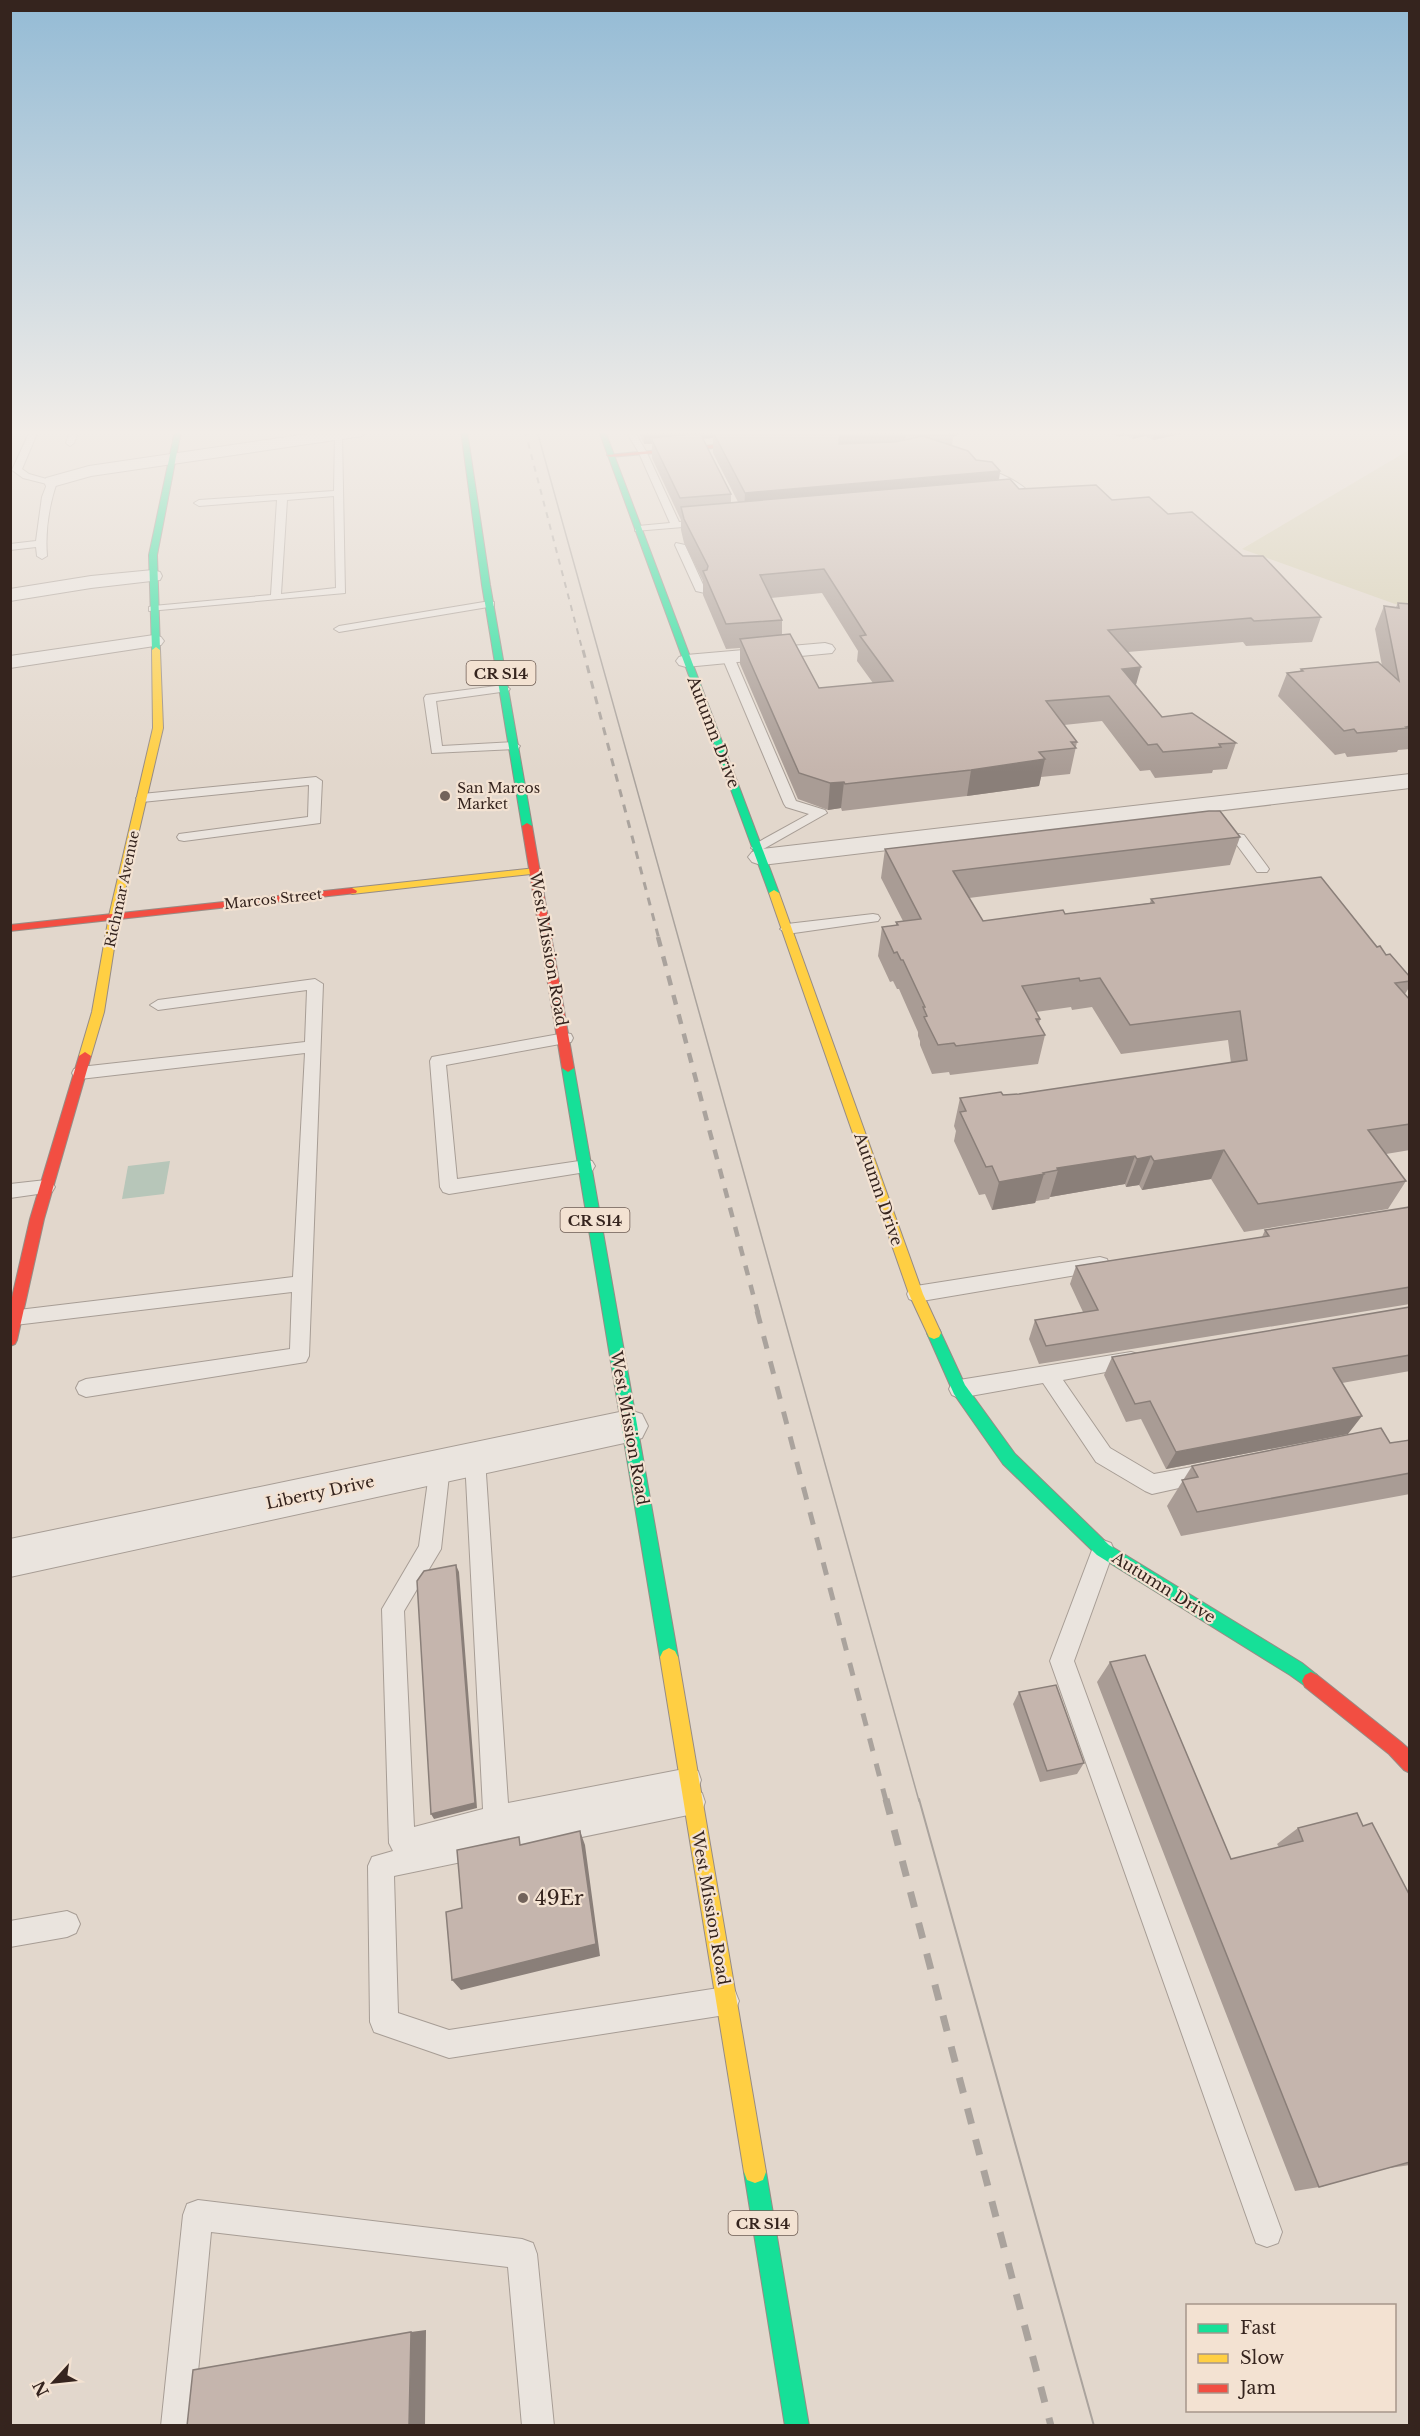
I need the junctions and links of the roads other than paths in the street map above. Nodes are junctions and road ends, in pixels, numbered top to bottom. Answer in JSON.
{"nodes":[{"id":1,"x":28,"y":545,"type":"edge"},
{"id":2,"x":41,"y":545,"type":"edge"},
{"id":3,"x":155,"y":545,"type":"edge"},
{"id":4,"x":279,"y":545,"type":"edge"},
{"id":5,"x":340,"y":545,"type":"edge"},
{"id":6,"x":481,"y":545,"type":"edge"},
{"id":7,"x":644,"y":545,"type":"edge"},
{"id":8,"x":680,"y":545,"type":"dead end"},
{"id":9,"x":10,"y":547,"type":"edge"},
{"id":10,"x":42,"y":556,"type":"dead end"},
{"id":11,"x":153,"y":576,"type":"junction"},
{"id":12,"x":701,"y":591,"type":"dead end"},
{"id":13,"x":10,"y":595,"type":"edge"},
{"id":14,"x":276,"y":597,"type":"junction"},
{"id":15,"x":490,"y":604,"type":"junction"},
{"id":16,"x":153,"y":609,"type":"junction"},
{"id":17,"x":339,"y":629,"type":"dead end"},
{"id":18,"x":154,"y":641,"type":"junction"},
{"id":19,"x":825,"y":649,"type":"dead end"},
{"id":20,"x":728,"y":657,"type":"junction"},
{"id":21,"x":686,"y":661,"type":"junction"},
{"id":22,"x":10,"y":662,"type":"edge"},
{"id":23,"x":504,"y":688,"type":"junction"},
{"id":24,"x":514,"y":746,"type":"junction"},
{"id":25,"x":1410,"y":781,"type":"edge"},
{"id":26,"x":142,"y":798,"type":"junction"},
{"id":27,"x":184,"y":837,"type":"dead end"},
{"id":28,"x":1239,"y":838,"type":"edge"},
{"id":29,"x":759,"y":852,"type":"junction"},
{"id":30,"x":1262,"y":869,"type":"dead end"},
{"id":31,"x":536,"y":871,"type":"junction"},
{"id":32,"x":114,"y":916,"type":"junction"},
{"id":33,"x":873,"y":918,"type":"dead end"},
{"id":34,"x":10,"y":928,"type":"edge"},
{"id":35,"x":787,"y":928,"type":"junction"},
{"id":36,"x":158,"y":1005,"type":"dead end"},
{"id":37,"x":564,"y":1038,"type":"junction"},
{"id":38,"x":313,"y":1047,"type":"junction"},
{"id":39,"x":80,"y":1074,"type":"junction"},
{"id":40,"x":586,"y":1166,"type":"junction"},
{"id":41,"x":46,"y":1187,"type":"junction"},
{"id":42,"x":10,"y":1191,"type":"edge"},
{"id":43,"x":1118,"y":1261,"type":"edge"},
{"id":44,"x":302,"y":1283,"type":"junction"},
{"id":45,"x":916,"y":1294,"type":"junction"},
{"id":46,"x":15,"y":1317,"type":"junction"},
{"id":47,"x":10,"y":1340,"type":"edge"},
{"id":48,"x":1153,"y":1356,"type":"edge"},
{"id":49,"x":1048,"y":1374,"type":"junction"},
{"id":50,"x":86,"y":1388,"type":"dead end"},
{"id":51,"x":959,"y":1389,"type":"junction"},
{"id":52,"x":629,"y":1426,"type":"junction"},
{"id":53,"x":457,"y":1463,"type":"junction"},
{"id":54,"x":1230,"y":1468,"type":"edge"},
{"id":55,"x":1103,"y":1550,"type":"junction"},
{"id":56,"x":10,"y":1558,"type":"edge"},
{"id":57,"x":1410,"y":1764,"type":"edge"},
{"id":58,"x":691,"y":1791,"type":"junction"},
{"id":59,"x":496,"y":1818,"type":"junction"},
{"id":60,"x":67,"y":1924,"type":"dead end"},
{"id":61,"x":10,"y":1934,"type":"edge"},
{"id":62,"x":727,"y":2001,"type":"junction"},
{"id":63,"x":1267,"y":2232,"type":"dead end"},
{"id":64,"x":177,"y":2426,"type":"edge"},
{"id":65,"x":538,"y":2426,"type":"edge"},
{"id":66,"x":797,"y":2426,"type":"edge"}],
"edges":[{"from":1,"to":9,"type":"lane"},
{"from":2,"to":10,"type":"lane"},
{"from":3,"to":11,"type":"street","name":"Richmar Avenue"},
{"from":4,"to":14,"type":"lane"},
{"from":5,"to":14,"type":"lane"},
{"from":6,"to":15,"type":"street","name":"West Mission Road","number":"CR S14"},
{"from":7,"to":21,"type":"street","name":"Autumn Drive"},
{"from":8,"to":12,"type":"lane"},
{"from":11,"to":13,"type":"street"},
{"from":11,"to":16,"type":"street","name":"Richmar Avenue"},
{"from":14,"to":16,"type":"lane"},
{"from":15,"to":17,"type":"lane"},
{"from":15,"to":23,"type":"street","name":"West Mission Road","number":"CR S14"},
{"from":16,"to":18,"type":"street","name":"Richmar Avenue"},
{"from":18,"to":22,"type":"street"},
{"from":18,"to":26,"type":"street","name":"Richmar Avenue"},
{"from":19,"to":20,"type":"street"},
{"from":20,"to":21,"type":"street"},
{"from":20,"to":29,"type":"lane"},
{"from":21,"to":29,"type":"street","name":"Autumn Drive"},
{"from":23,"to":24,"type":"street","name":"West Mission Road","number":"CR S14"},
{"from":23,"to":24,"type":"lane"},
{"from":24,"to":31,"type":"street","name":"West Mission Road","number":"CR S14"},
{"from":25,"to":29,"type":"street"},
{"from":26,"to":27,"type":"lane"},
{"from":26,"to":32,"type":"street","name":"Richmar Avenue"},
{"from":28,"to":30,"type":"lane"},
{"from":29,"to":35,"type":"street","name":"Autumn Drive"},
{"from":31,"to":32,"type":"street","name":"Marcos Street"},
{"from":31,"to":37,"type":"street","name":"West Mission Road","number":"CR S14"},
{"from":32,"to":34,"type":"street","name":"Marcos Street"},
{"from":32,"to":39,"type":"street","name":"Richmar Avenue"},
{"from":33,"to":35,"type":"lane"},
{"from":35,"to":45,"type":"street","name":"Autumn Drive"},
{"from":36,"to":38,"type":"lane"},
{"from":37,"to":40,"type":"street","name":"West Mission Road","number":"CR S14"},
{"from":37,"to":40,"type":"lane"},
{"from":38,"to":39,"type":"lane"},
{"from":38,"to":44,"type":"lane"},
{"from":39,"to":41,"type":"street","name":"Richmar Avenue"},
{"from":40,"to":52,"type":"street","name":"West Mission Road","number":"CR S14"},
{"from":41,"to":42,"type":"lane"},
{"from":41,"to":46,"type":"street","name":"Richmar Avenue"},
{"from":43,"to":45,"type":"lane"},
{"from":44,"to":46,"type":"lane"},
{"from":44,"to":50,"type":"lane"},
{"from":45,"to":51,"type":"street","name":"Autumn Drive"},
{"from":46,"to":47,"type":"street","name":"Richmar Avenue"},
{"from":48,"to":49,"type":"lane"},
{"from":49,"to":51,"type":"lane"},
{"from":49,"to":54,"type":"lane"},
{"from":51,"to":55,"type":"street","name":"Autumn Drive"},
{"from":52,"to":53,"type":"street","name":"Liberty Drive"},
{"from":52,"to":58,"type":"street","name":"West Mission Road","number":"CR S14"},
{"from":53,"to":56,"type":"street","name":"Liberty Drive"},
{"from":53,"to":59,"type":"lane"},
{"from":53,"to":59,"type":"lane"},
{"from":55,"to":57,"type":"street","name":"Autumn Drive"},
{"from":55,"to":63,"type":"lane"},
{"from":58,"to":59,"type":"lane"},
{"from":58,"to":62,"type":"street","name":"West Mission Road","number":"CR S14"},
{"from":58,"to":62,"type":"lane"},
{"from":60,"to":61,"type":"lane"},
{"from":62,"to":66,"type":"street","name":"West Mission Road","number":"CR S14"},
{"from":64,"to":65,"type":"lane"}]}
